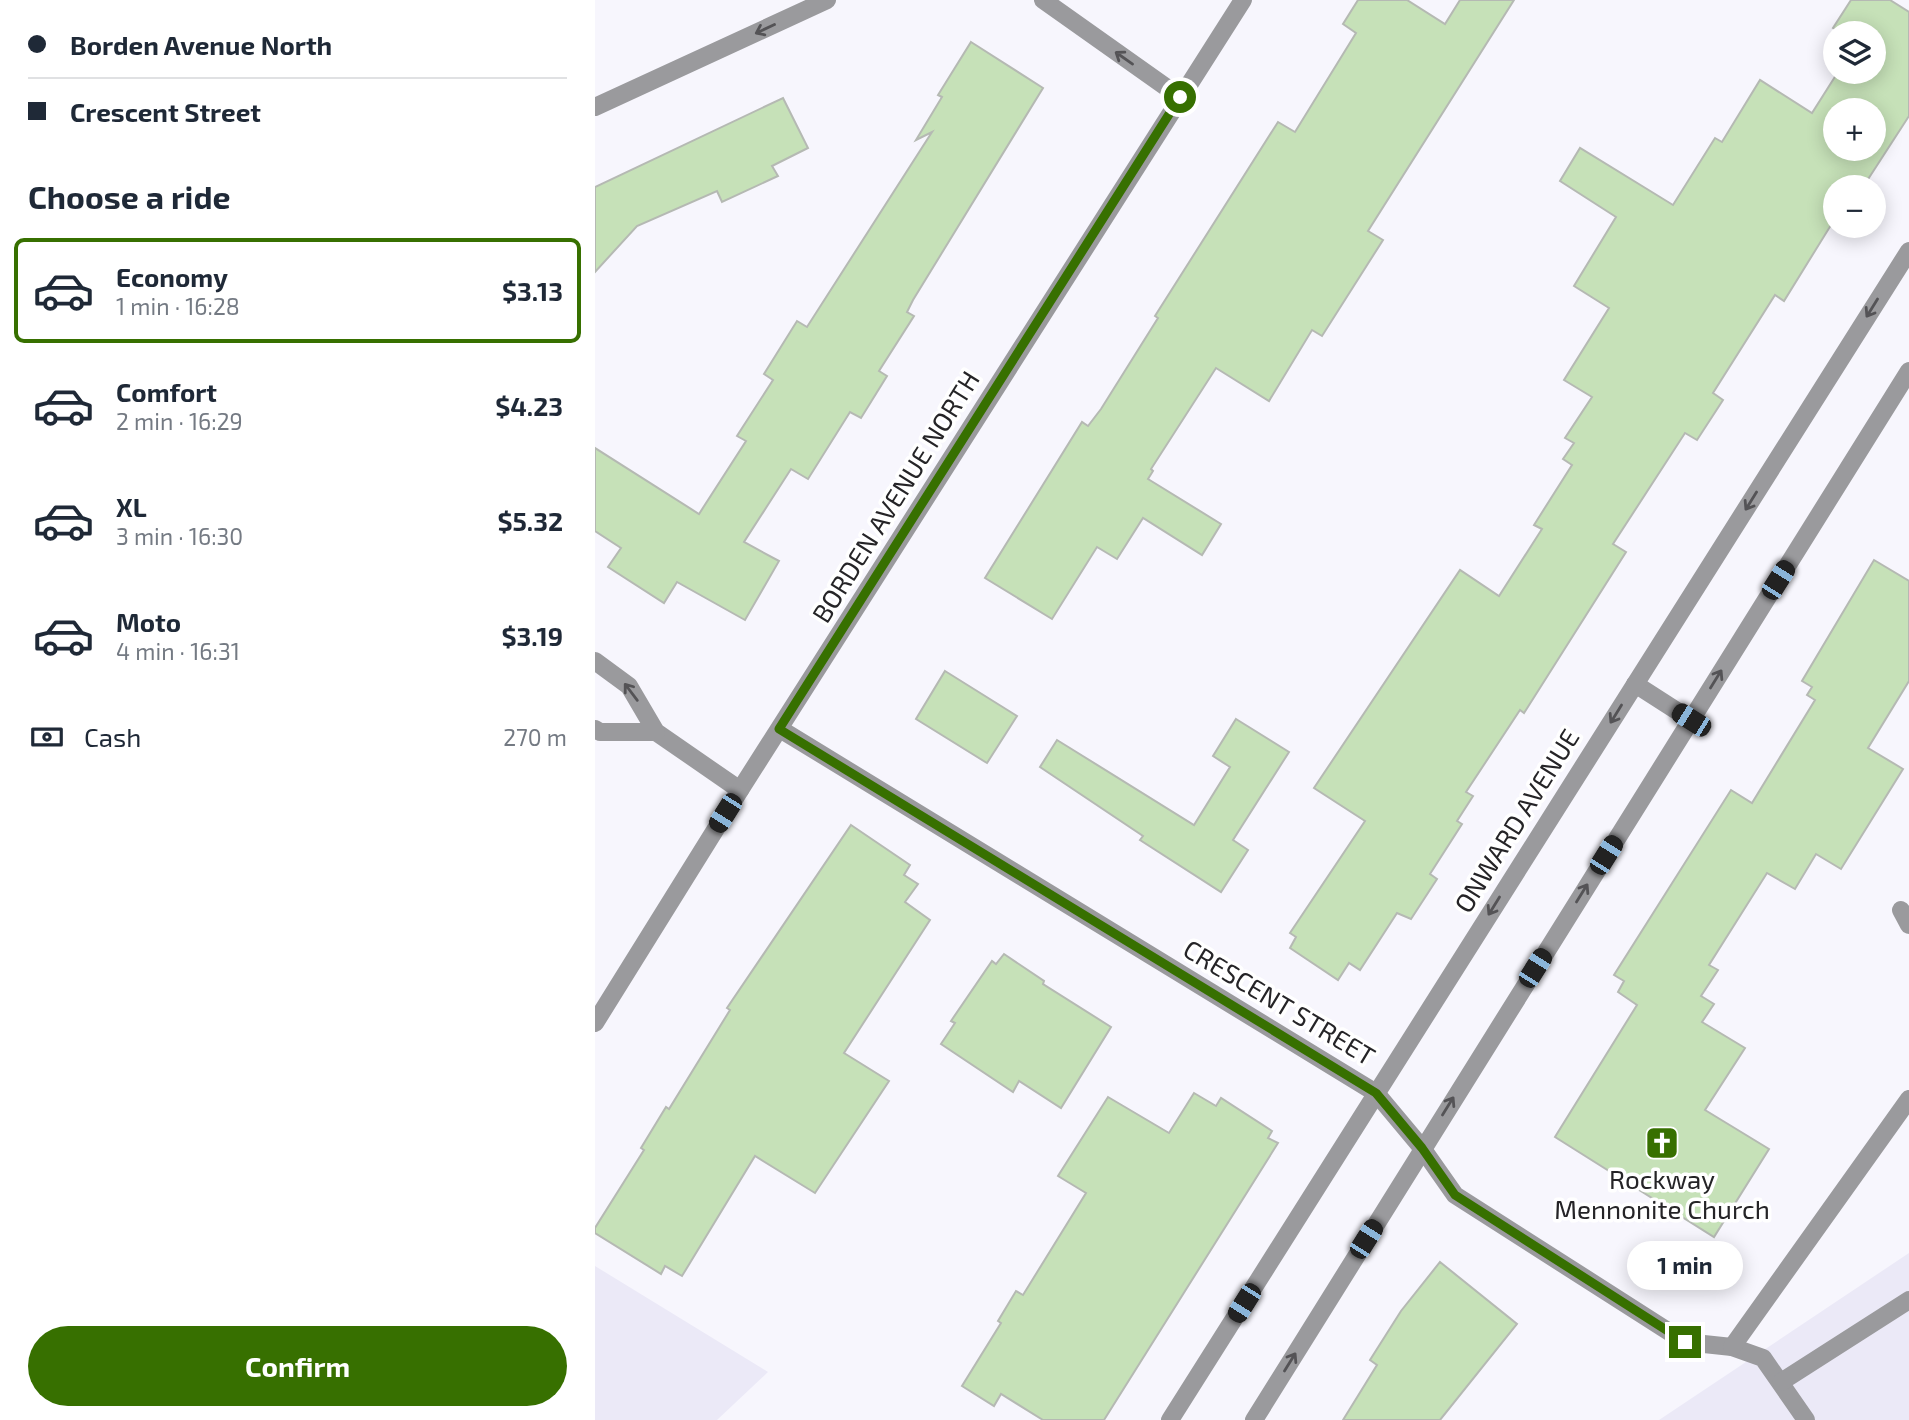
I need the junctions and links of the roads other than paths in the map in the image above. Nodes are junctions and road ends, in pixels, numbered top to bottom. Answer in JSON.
{"nodes":[{"id":1,"x":827,"y":0,"type":"edge"},
{"id":2,"x":1043,"y":0,"type":"edge"},
{"id":3,"x":1243,"y":0,"type":"edge"},
{"id":4,"x":1180,"y":97,"type":"junction"},
{"id":5,"x":595,"y":107,"type":"edge"},
{"id":6,"x":1907,"y":259,"type":"edge"},
{"id":7,"x":1909,"y":371,"type":"edge"},
{"id":8,"x":595,"y":661,"type":"edge"},
{"id":9,"x":1635,"y":684,"type":"junction"},
{"id":10,"x":1691,"y":720,"type":"junction"},
{"id":11,"x":595,"y":729,"type":"edge"},
{"id":12,"x":779,"y":729,"type":"junction"},
{"id":13,"x":656,"y":732,"type":"junction"},
{"id":14,"x":740,"y":790,"type":"junction"},
{"id":15,"x":595,"y":1023,"type":"edge"},
{"id":16,"x":1376,"y":1093,"type":"junction"},
{"id":17,"x":1909,"y":1098,"type":"edge"},
{"id":18,"x":1422,"y":1148,"type":"junction"},
{"id":19,"x":1909,"y":1300,"type":"edge"},
{"id":20,"x":1732,"y":1347,"type":"junction"},
{"id":21,"x":1781,"y":1382,"type":"junction"},
{"id":22,"x":1170,"y":1420,"type":"edge"},
{"id":23,"x":1254,"y":1420,"type":"edge"},
{"id":24,"x":1806,"y":1420,"type":"edge"}],
"edges":[{"from":1,"to":5,"type":"street","one_way":true},
{"from":4,"to":2,"type":"street","one_way":true},
{"from":3,"to":4,"type":"street","name":"BORDEN AVENUE NORTH"},
{"from":4,"to":12,"type":"street","name":"BORDEN AVENUE NORTH"},
{"from":6,"to":9,"type":"street","name":"ONWARD AVENUE","one_way":true},
{"from":10,"to":7,"type":"street","one_way":true},
{"from":13,"to":8,"type":"street","one_way":true},
{"from":9,"to":10,"type":"street"},
{"from":9,"to":16,"type":"street","name":"ONWARD AVENUE","one_way":true},
{"from":18,"to":10,"type":"street","one_way":true},
{"from":11,"to":13,"type":"street"},
{"from":12,"to":14,"type":"street","name":"BORDEN AVENUE NORTH"},
{"from":12,"to":16,"type":"street","name":"CRESCENT STREET"},
{"from":13,"to":14,"type":"street"},
{"from":14,"to":15,"type":"street","name":"BORDEN AVENUE NORTH"},
{"from":16,"to":18,"type":"street","name":"CRESCENT STREET"},
{"from":16,"to":22,"type":"street","name":"ONWARD AVENUE"},
{"from":17,"to":20,"type":"street"},
{"from":18,"to":20,"type":"street","name":"CRESCENT STREET"},
{"from":23,"to":18,"type":"street","one_way":true},
{"from":19,"to":21,"type":"street"},
{"from":20,"to":21,"type":"street","name":"CRESCENT STREET"},
{"from":21,"to":24,"type":"street"}]}
